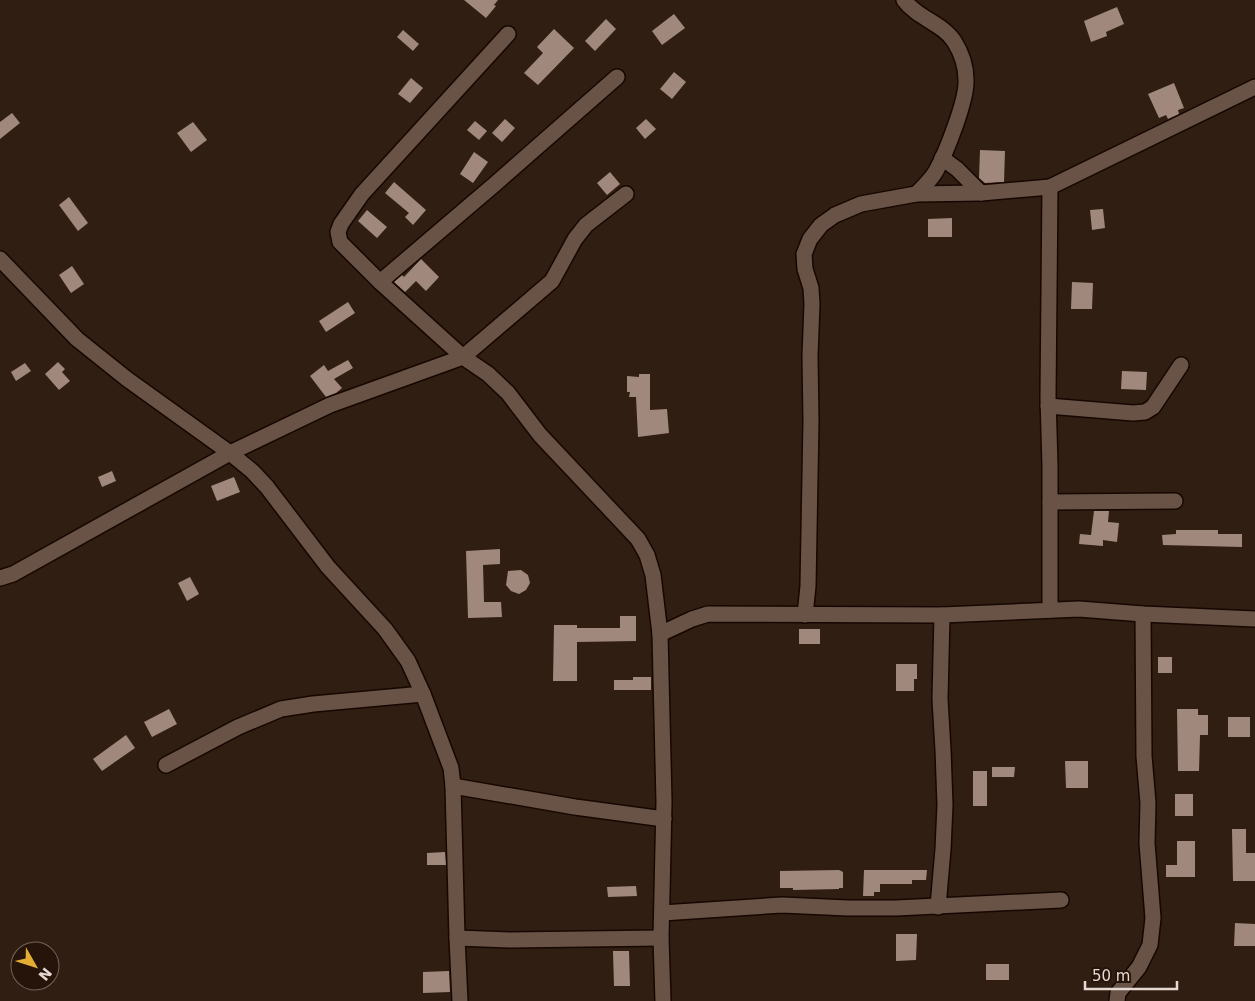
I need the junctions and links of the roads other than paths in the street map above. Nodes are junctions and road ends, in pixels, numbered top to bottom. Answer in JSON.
{"nodes":[{"id":1,"x":904,"y":0,"type":"edge"},
{"id":2,"x":508,"y":34,"type":"dead end"},
{"id":3,"x":617,"y":77,"type":"dead end"},
{"id":4,"x":1255,"y":87,"type":"edge"},
{"id":5,"x":942,"y":158,"type":"junction"},
{"id":6,"x":1050,"y":187,"type":"junction"},
{"id":7,"x":981,"y":193,"type":"junction"},
{"id":8,"x":626,"y":194,"type":"dead end"},
{"id":9,"x":916,"y":194,"type":"junction"},
{"id":10,"x":0,"y":259,"type":"edge"},
{"id":11,"x":380,"y":282,"type":"junction"},
{"id":12,"x":463,"y":357,"type":"junction"},
{"id":13,"x":1181,"y":366,"type":"dead end"},
{"id":14,"x":1048,"y":406,"type":"junction"},
{"id":15,"x":230,"y":453,"type":"junction"},
{"id":16,"x":1175,"y":501,"type":"dead end"},
{"id":17,"x":1050,"y":502,"type":"junction"},
{"id":18,"x":0,"y":578,"type":"edge"},
{"id":19,"x":1050,"y":610,"type":"junction"},
{"id":20,"x":1143,"y":614,"type":"junction"},
{"id":21,"x":805,"y":615,"type":"junction"},
{"id":22,"x":942,"y":615,"type":"junction"},
{"id":23,"x":1255,"y":619,"type":"edge"},
{"id":24,"x":660,"y":634,"type":"junction"},
{"id":25,"x":423,"y":694,"type":"junction"},
{"id":26,"x":166,"y":765,"type":"dead end"},
{"id":27,"x":453,"y":786,"type":"junction"},
{"id":28,"x":664,"y":819,"type":"junction"},
{"id":29,"x":1061,"y":900,"type":"dead end"},
{"id":30,"x":938,"y":907,"type":"junction"},
{"id":31,"x":662,"y":913,"type":"junction"},
{"id":32,"x":457,"y":938,"type":"junction"},
{"id":33,"x":661,"y":938,"type":"junction"},
{"id":34,"x":460,"y":1001,"type":"edge"},
{"id":35,"x":663,"y":1001,"type":"edge"},
{"id":36,"x":1117,"y":1001,"type":"edge"}],
"edges":[{"from":1,"to":5,"type":"street"},
{"from":2,"to":11,"type":"street"},
{"from":3,"to":11,"type":"street"},
{"from":4,"to":6,"type":"street"},
{"from":5,"to":7,"type":"street"},
{"from":5,"to":9,"type":"street"},
{"from":6,"to":7,"type":"street"},
{"from":6,"to":14,"type":"street"},
{"from":7,"to":9,"type":"street"},
{"from":8,"to":12,"type":"street"},
{"from":9,"to":21,"type":"street"},
{"from":10,"to":15,"type":"street"},
{"from":11,"to":12,"type":"street"},
{"from":12,"to":15,"type":"street"},
{"from":12,"to":24,"type":"street"},
{"from":13,"to":14,"type":"street"},
{"from":14,"to":17,"type":"street"},
{"from":15,"to":18,"type":"street"},
{"from":15,"to":25,"type":"street"},
{"from":16,"to":17,"type":"street"},
{"from":17,"to":19,"type":"street"},
{"from":19,"to":20,"type":"street"},
{"from":19,"to":22,"type":"street"},
{"from":20,"to":23,"type":"street"},
{"from":20,"to":36,"type":"street"},
{"from":21,"to":22,"type":"street"},
{"from":21,"to":24,"type":"street"},
{"from":22,"to":30,"type":"street"},
{"from":24,"to":28,"type":"street"},
{"from":25,"to":26,"type":"street"},
{"from":25,"to":27,"type":"street"},
{"from":27,"to":28,"type":"street"},
{"from":27,"to":32,"type":"street"},
{"from":28,"to":31,"type":"street"},
{"from":29,"to":30,"type":"street"},
{"from":30,"to":31,"type":"street"},
{"from":31,"to":33,"type":"street"},
{"from":32,"to":33,"type":"street"},
{"from":32,"to":34,"type":"street"},
{"from":33,"to":35,"type":"street"}]}
